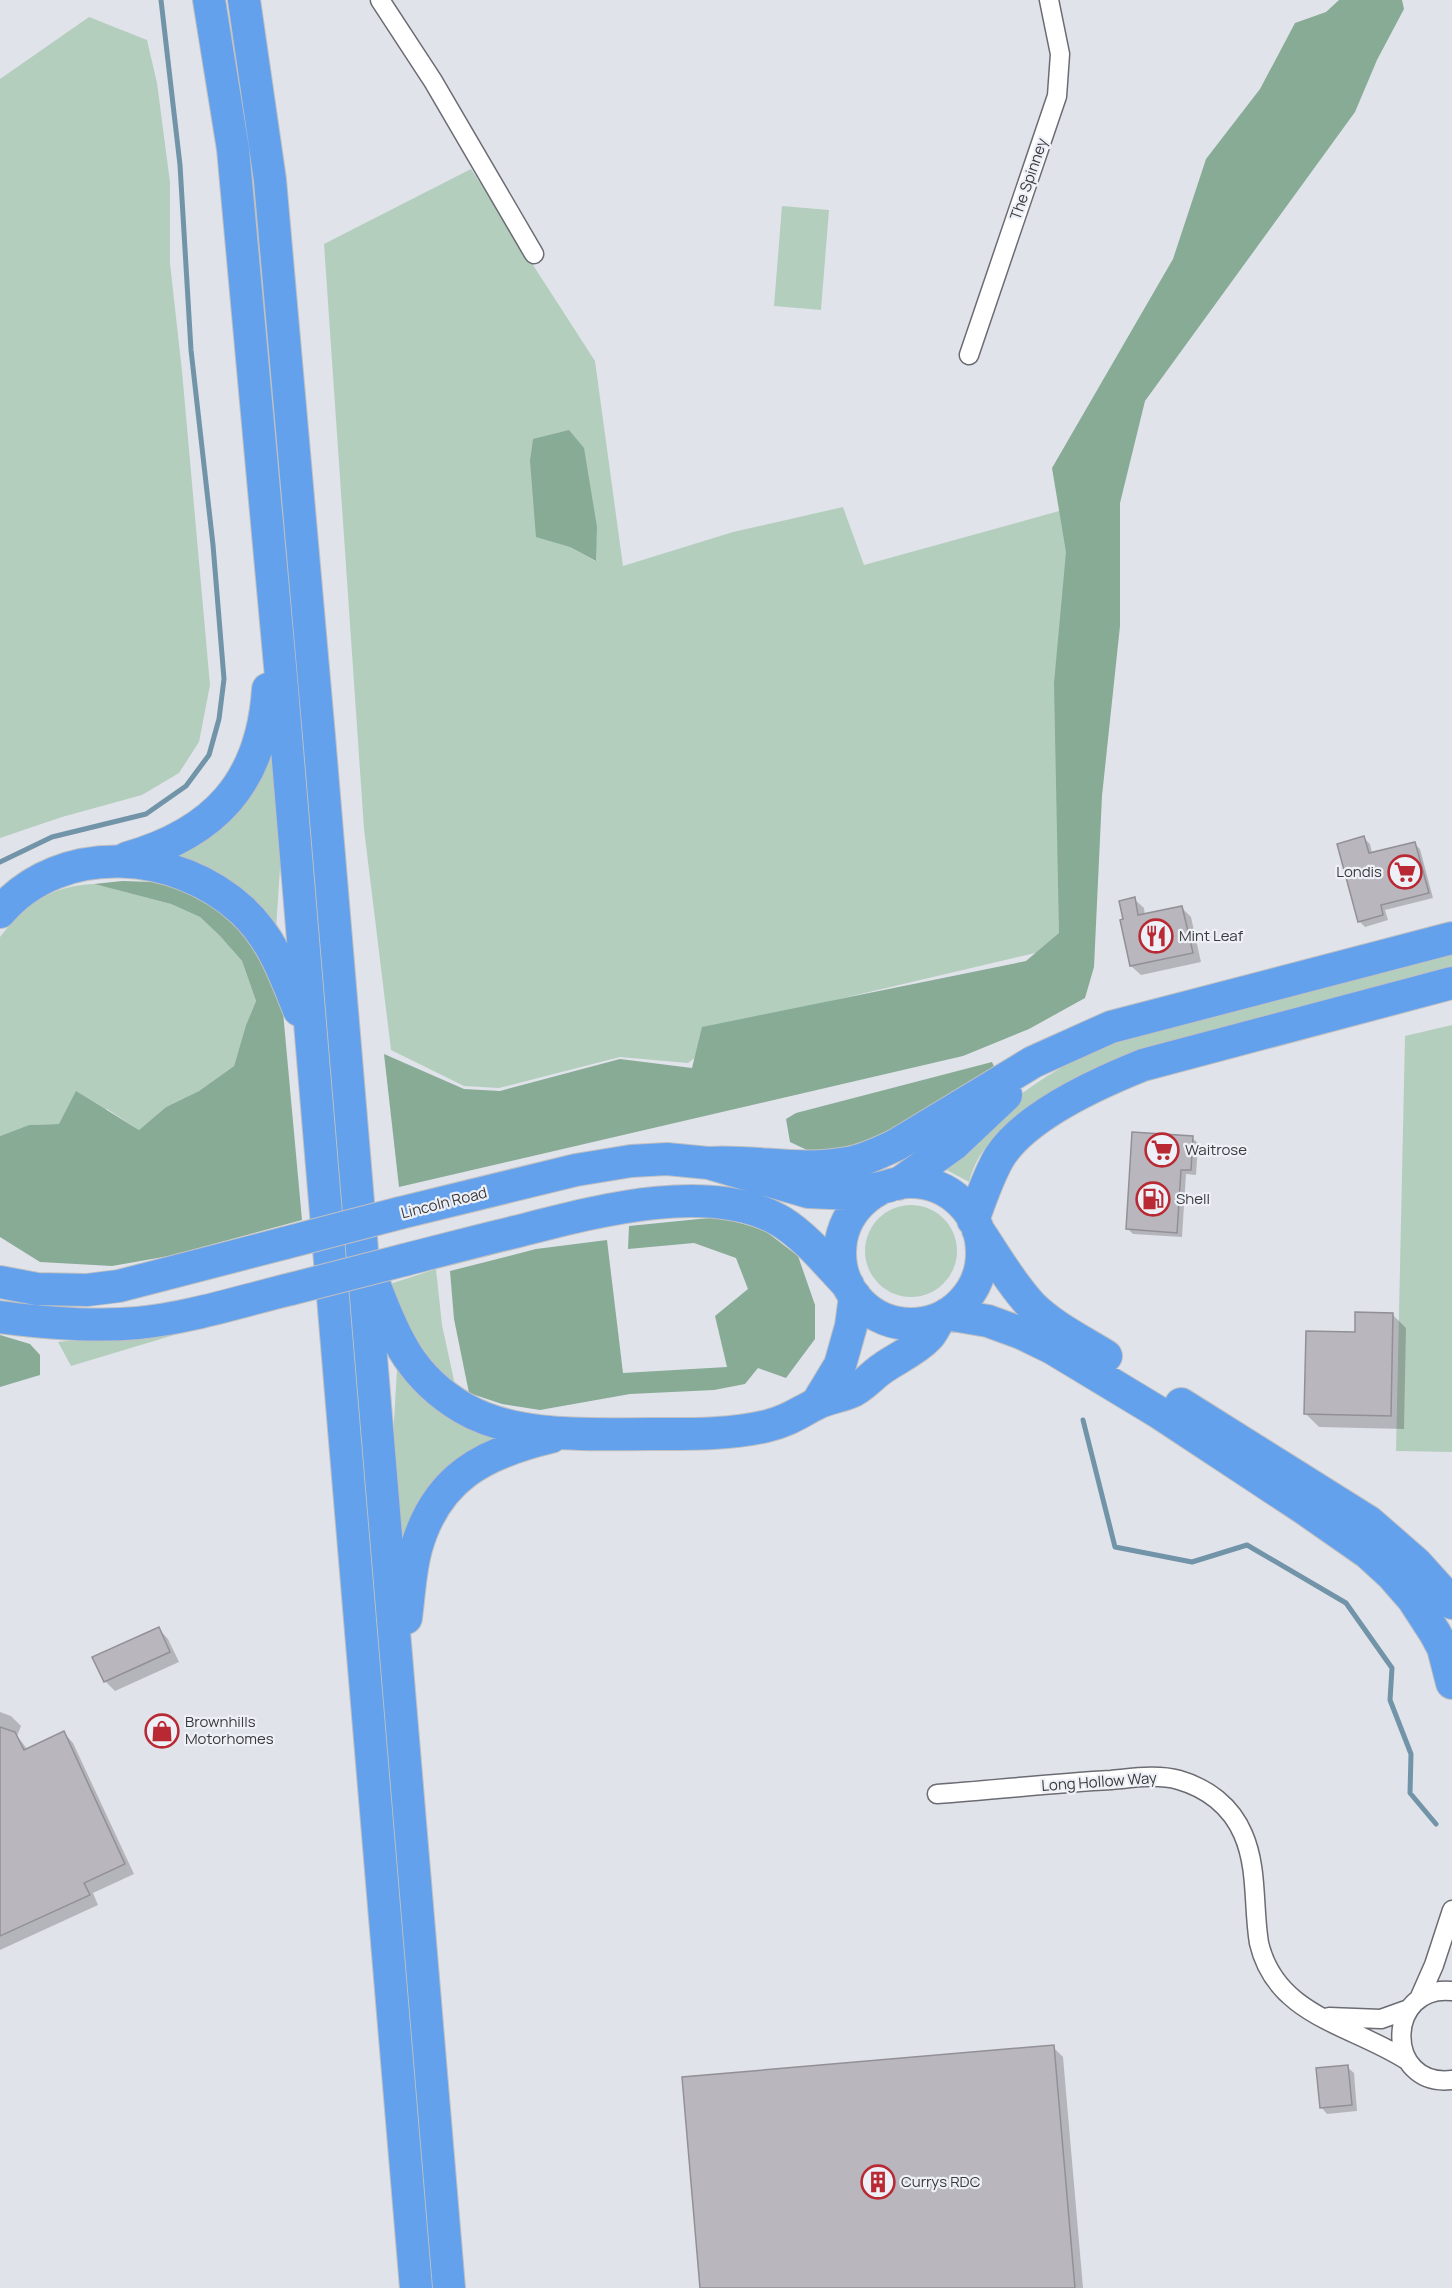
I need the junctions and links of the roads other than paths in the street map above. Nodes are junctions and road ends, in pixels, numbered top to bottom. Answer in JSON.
{"nodes":[{"id":1,"x":209,"y":0,"type":"edge"},
{"id":2,"x":244,"y":0,"type":"edge"},
{"id":3,"x":380,"y":0,"type":"edge"},
{"id":4,"x":1049,"y":0,"type":"edge"},
{"id":5,"x":534,"y":254,"type":"dead end"},
{"id":6,"x":969,"y":355,"type":"dead end"},
{"id":7,"x":274,"y":603,"type":"junction"},
{"id":8,"x":121,"y":860,"type":"junction"},
{"id":9,"x":0,"y":912,"type":"edge"},
{"id":10,"x":1452,"y":938,"type":"edge"},
{"id":11,"x":1452,"y":983,"type":"edge"},
{"id":12,"x":311,"y":1039,"type":"junction"},
{"id":13,"x":1071,"y":1044,"type":"junction"},
{"id":14,"x":708,"y":1163,"type":"junction"},
{"id":15,"x":893,"y":1185,"type":"junction"},
{"id":16,"x":975,"y":1225,"type":"junction"},
{"id":17,"x":362,"y":1252,"type":"junction"},
{"id":18,"x":0,"y":1282,"type":"edge"},
{"id":19,"x":851,"y":1290,"type":"junction"},
{"id":20,"x":943,"y":1316,"type":"junction"},
{"id":21,"x":0,"y":1317,"type":"edge"},
{"id":22,"x":817,"y":1403,"type":"junction"},
{"id":23,"x":564,"y":1434,"type":"junction"},
{"id":24,"x":1452,"y":1603,"type":"edge"},
{"id":25,"x":398,"y":1680,"type":"junction"},
{"id":26,"x":1452,"y":1683,"type":"edge"},
{"id":27,"x":937,"y":1794,"type":"dead end"},
{"id":28,"x":1452,"y":1910,"type":"edge"},
{"id":29,"x":1452,"y":1991,"type":"edge"},
{"id":30,"x":1414,"y":2004,"type":"junction"},
{"id":31,"x":1321,"y":2016,"type":"junction"},
{"id":32,"x":1408,"y":2061,"type":"junction"},
{"id":33,"x":1452,"y":2080,"type":"edge"},
{"id":34,"x":416,"y":2288,"type":"edge"},
{"id":35,"x":449,"y":2288,"type":"edge"}],
"edges":[{"from":1,"to":7,"type":"highway"},
{"from":2,"to":17,"type":"highway"},
{"from":3,"to":5,"type":"street"},
{"from":4,"to":6,"type":"street","name":"The Spinney"},
{"from":7,"to":8,"type":"highway"},
{"from":7,"to":12,"type":"highway"},
{"from":8,"to":9,"type":"highway"},
{"from":8,"to":12,"type":"highway"},
{"from":10,"to":13,"type":"highway"},
{"from":11,"to":16,"type":"highway"},
{"from":12,"to":34,"type":"highway"},
{"from":13,"to":14,"type":"highway"},
{"from":13,"to":15,"type":"highway"},
{"from":14,"to":15,"type":"highway","name":"Lincoln Road"},
{"from":14,"to":18,"type":"highway","name":"Lincoln Road","bridge":true},
{"from":15,"to":16,"type":"highway"},
{"from":15,"to":19,"type":"highway"},
{"from":16,"to":20,"type":"highway"},
{"from":16,"to":24,"type":"highway"},
{"from":17,"to":23,"type":"highway"},
{"from":17,"to":25,"type":"highway"},
{"from":19,"to":20,"type":"highway"},
{"from":19,"to":21,"type":"highway","bridge":true},
{"from":19,"to":22,"type":"highway"},
{"from":20,"to":22,"type":"highway"},
{"from":20,"to":26,"type":"highway"},
{"from":22,"to":23,"type":"highway"},
{"from":23,"to":25,"type":"highway"},
{"from":25,"to":35,"type":"highway"},
{"from":27,"to":31,"type":"street","name":"Long Hollow Way"},
{"from":28,"to":30,"type":"street"},
{"from":29,"to":30,"type":"street","name":"Long Hollow Way"},
{"from":30,"to":31,"type":"street","name":"Long Hollow Way"},
{"from":30,"to":32,"type":"street"},
{"from":31,"to":32,"type":"street","name":"Long Hollow Way"},
{"from":32,"to":33,"type":"street","name":"Long Hollow Way"}]}
